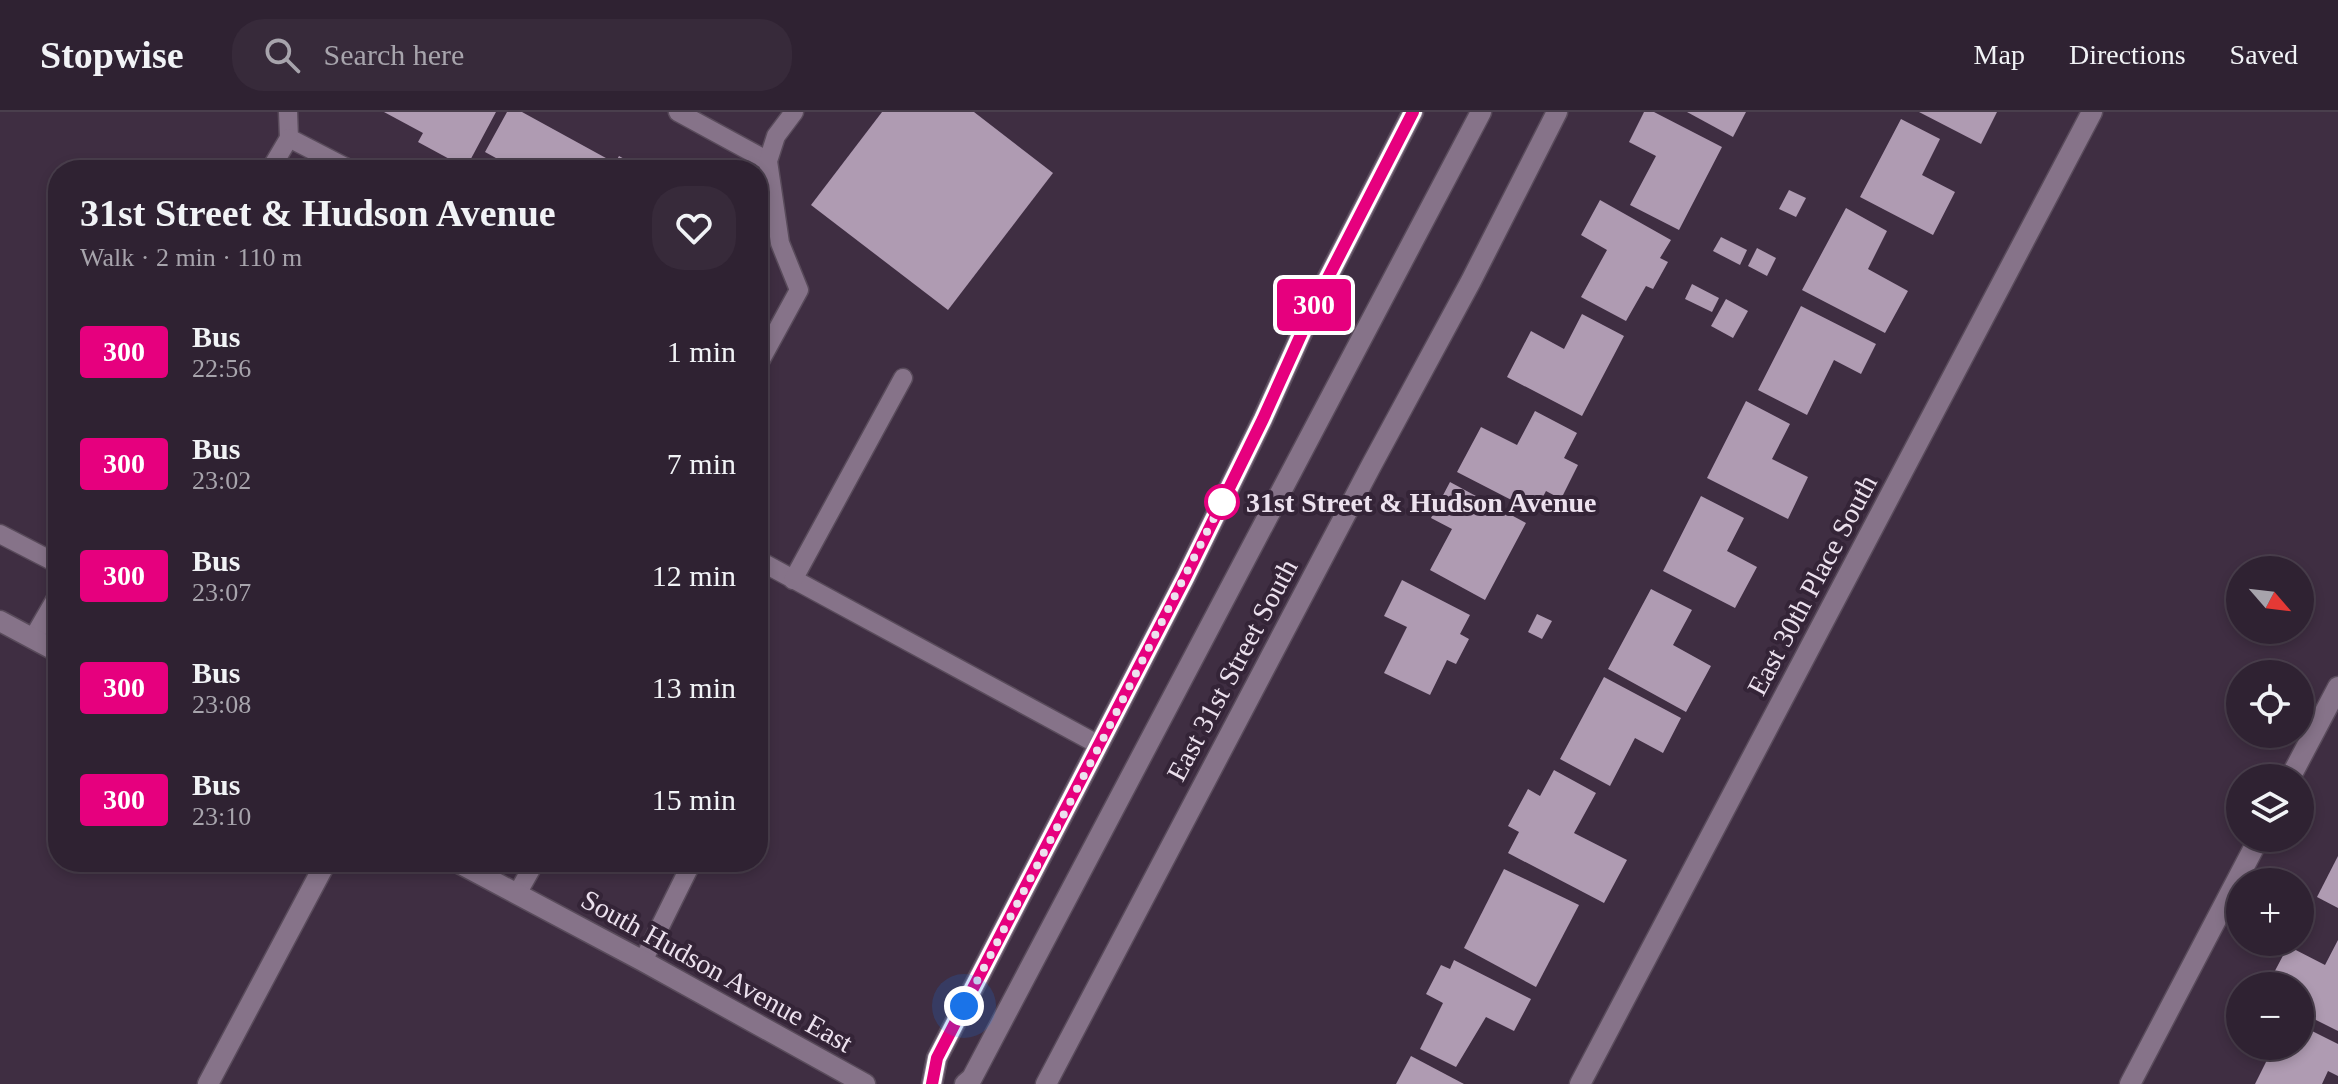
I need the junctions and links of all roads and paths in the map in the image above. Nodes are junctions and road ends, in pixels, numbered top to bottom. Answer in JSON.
{"nodes":[{"id":1,"x":288,"y":112,"type":"edge"},
{"id":2,"x":678,"y":112,"type":"edge"},
{"id":3,"x":794,"y":112,"type":"edge"},
{"id":4,"x":1413,"y":112,"type":"edge"},
{"id":5,"x":1481,"y":112,"type":"edge"},
{"id":6,"x":1557,"y":112,"type":"edge"},
{"id":7,"x":2092,"y":112,"type":"edge"},
{"id":8,"x":289,"y":138,"type":"junction"},
{"id":9,"x":276,"y":160,"type":"edge"},
{"id":10,"x":332,"y":160,"type":"edge"},
{"id":11,"x":766,"y":160,"type":"edge"},
{"id":12,"x":768,"y":161,"type":"joint"},
{"id":13,"x":768,"y":347,"type":"edge"},
{"id":14,"x":903,"y":378,"type":"dead end"},
{"id":15,"x":0,"y":534,"type":"edge"},
{"id":16,"x":48,"y":559,"type":"edge"},
{"id":17,"x":768,"y":566,"type":"edge"},
{"id":18,"x":793,"y":580,"type":"junction"},
{"id":19,"x":48,"y":612,"type":"edge"},
{"id":20,"x":0,"y":621,"type":"edge"},
{"id":21,"x":33,"y":638,"type":"junction"},
{"id":22,"x":48,"y":646,"type":"edge"},
{"id":23,"x":2338,"y":687,"type":"edge"},
{"id":24,"x":1099,"y":745,"type":"junction"},
{"id":25,"x":2297,"y":764,"type":"edge"},
{"id":26,"x":2252,"y":852,"type":"edge"},
{"id":27,"x":321,"y":872,"type":"edge"},
{"id":28,"x":476,"y":872,"type":"edge"},
{"id":29,"x":529,"y":872,"type":"edge"},
{"id":30,"x":687,"y":872,"type":"edge"},
{"id":31,"x":517,"y":894,"type":"junction"},
{"id":32,"x":643,"y":961,"type":"junction"},
{"id":33,"x":208,"y":1084,"type":"edge"},
{"id":34,"x":865,"y":1084,"type":"edge"},
{"id":35,"x":932,"y":1084,"type":"edge"},
{"id":36,"x":965,"y":1084,"type":"edge"},
{"id":37,"x":1046,"y":1084,"type":"edge"},
{"id":38,"x":1580,"y":1084,"type":"edge"},
{"id":39,"x":2130,"y":1084,"type":"edge"}],
"edges":[{"from":1,"to":8,"type":"lane"},
{"from":2,"to":11,"type":"lane"},
{"from":3,"to":12,"type":"lane"},
{"from":4,"to":24,"type":"street"},
{"from":5,"to":36,"type":"street","name":"East 31st Street South"},
{"from":6,"to":37,"type":"street","name":"East 31st Street South"},
{"from":7,"to":38,"type":"street","name":"East 30th Place South"},
{"from":8,"to":9,"type":"lane"},
{"from":8,"to":10,"type":"lane"},
{"from":12,"to":13,"type":"lane"},
{"from":14,"to":18,"type":"lane"},
{"from":15,"to":16,"type":"lane"},
{"from":17,"to":18,"type":"lane"},
{"from":18,"to":24,"type":"lane"},
{"from":19,"to":21,"type":"lane"},
{"from":20,"to":21,"type":"street"},
{"from":21,"to":22,"type":"street"},
{"from":23,"to":25,"type":"street"},
{"from":24,"to":35,"type":"street"},
{"from":26,"to":39,"type":"street"},
{"from":27,"to":33,"type":"street"},
{"from":28,"to":31,"type":"street","name":"South Hudson Avenue East"},
{"from":29,"to":31,"type":"lane"},
{"from":30,"to":32,"type":"lane"},
{"from":31,"to":32,"type":"street","name":"South Hudson Avenue East"},
{"from":32,"to":34,"type":"street","name":"South Hudson Avenue East"}]}
